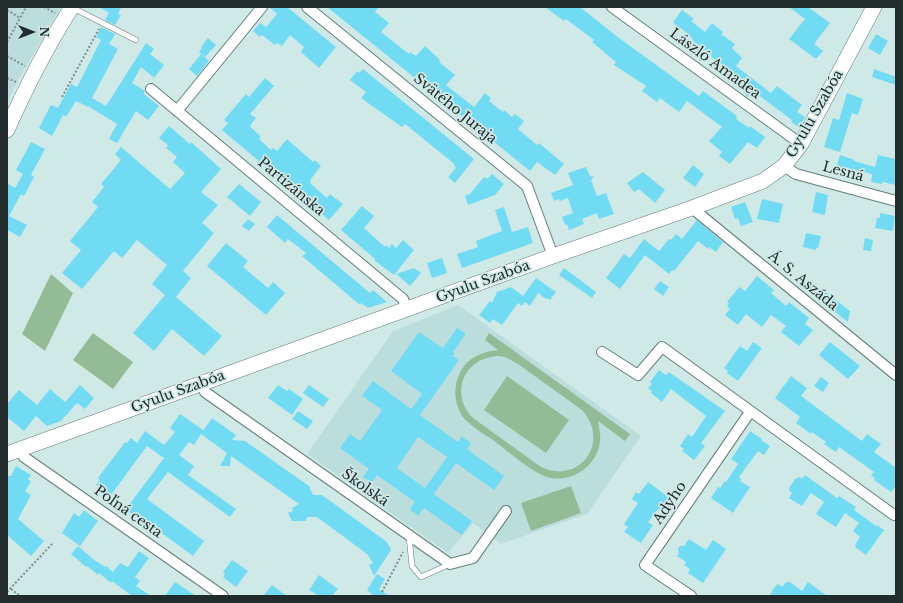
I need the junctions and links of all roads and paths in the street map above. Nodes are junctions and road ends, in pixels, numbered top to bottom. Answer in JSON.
{"nodes":[{"id":1,"x":26,"y":7,"type":"edge"},
{"id":2,"x":44,"y":7,"type":"edge"},
{"id":3,"x":72,"y":7,"type":"edge"},
{"id":4,"x":262,"y":7,"type":"edge"},
{"id":5,"x":306,"y":7,"type":"edge"},
{"id":6,"x":612,"y":7,"type":"edge"},
{"id":7,"x":874,"y":7,"type":"edge"},
{"id":8,"x":7,"y":10,"type":"edge"},
{"id":9,"x":56,"y":13,"type":"dead end"},
{"id":10,"x":20,"y":18,"type":"junction"},
{"id":11,"x":102,"y":23,"type":"junction"},
{"id":12,"x":7,"y":31,"type":"edge"},
{"id":13,"x":12,"y":34,"type":"junction"},
{"id":14,"x":136,"y":40,"type":"dead end"},
{"id":15,"x":7,"y":42,"type":"edge"},
{"id":16,"x":7,"y":56,"type":"edge"},
{"id":17,"x":24,"y":72,"type":"dead end"},
{"id":18,"x":7,"y":78,"type":"edge"},
{"id":19,"x":18,"y":83,"type":"dead end"},
{"id":20,"x":151,"y":89,"type":"dead end"},
{"id":21,"x":62,"y":97,"type":"dead end"},
{"id":22,"x":178,"y":111,"type":"junction"},
{"id":23,"x":7,"y":130,"type":"edge"},
{"id":24,"x":801,"y":144,"type":"junction"},
{"id":25,"x":784,"y":166,"type":"junction"},
{"id":26,"x":896,"y":201,"type":"edge"},
{"id":27,"x":692,"y":208,"type":"junction"},
{"id":28,"x":553,"y":256,"type":"junction"},
{"id":29,"x":407,"y":309,"type":"junction"},
{"id":30,"x":602,"y":352,"type":"dead end"},
{"id":31,"x":896,"y":375,"type":"edge"},
{"id":32,"x":202,"y":384,"type":"junction"},
{"id":33,"x":750,"y":412,"type":"junction"},
{"id":34,"x":22,"y":448,"type":"junction"},
{"id":35,"x":7,"y":454,"type":"edge"},
{"id":36,"x":506,"y":511,"type":"dead end"},
{"id":37,"x":894,"y":515,"type":"dead end"},
{"id":38,"x":409,"y":536,"type":"junction"},
{"id":39,"x":53,"y":543,"type":"dead end"},
{"id":40,"x":450,"y":564,"type":"junction"},
{"id":41,"x":11,"y":588,"type":"junction"},
{"id":42,"x":7,"y":592,"type":"edge"},
{"id":43,"x":382,"y":592,"type":"dead end"},
{"id":44,"x":20,"y":596,"type":"edge"},
{"id":45,"x":223,"y":596,"type":"edge"},
{"id":46,"x":692,"y":596,"type":"edge"}],
"edges":[{"from":1,"to":10,"type":"path"},
{"from":2,"to":9,"type":"path"},
{"from":3,"to":11,"type":"lane"},
{"from":3,"to":23,"type":"street"},
{"from":4,"to":22,"type":"street"},
{"from":5,"to":28,"type":"street","name":"Svätého Juraja"},
{"from":6,"to":24,"type":"street","name":"László Amadea"},
{"from":7,"to":24,"type":"street","name":"Gyulu Szabóa"},
{"from":8,"to":10,"type":"path"},
{"from":10,"to":13,"type":"path"},
{"from":11,"to":14,"type":"lane"},
{"from":11,"to":21,"type":"path"},
{"from":12,"to":13,"type":"path"},
{"from":13,"to":15,"type":"path"},
{"from":16,"to":17,"type":"path"},
{"from":18,"to":19,"type":"path"},
{"from":20,"to":22,"type":"street","name":"Partizánska"},
{"from":22,"to":29,"type":"street","name":"Partizánska"},
{"from":24,"to":25,"type":"street","name":"Gyulu Szabóa"},
{"from":25,"to":26,"type":"street","name":"Lesná"},
{"from":25,"to":27,"type":"street","name":"Gyulu Szabóa"},
{"from":27,"to":28,"type":"street","name":"Gyulu Szabóa"},
{"from":27,"to":31,"type":"street","name":"Á. S. Aszáda"},
{"from":28,"to":29,"type":"street","name":"Gyulu Szabóa"},
{"from":29,"to":32,"type":"street","name":"Gyulu Szabóa"},
{"from":30,"to":33,"type":"street"},
{"from":32,"to":34,"type":"street","name":"Gyulu Szabóa"},
{"from":32,"to":38,"type":"street","name":"Školská"},
{"from":33,"to":37,"type":"street"},
{"from":33,"to":46,"type":"street","name":"Adyho"},
{"from":34,"to":35,"type":"street","name":"Gyulu Szabóa"},
{"from":34,"to":45,"type":"street","name":"Poľná cesta"},
{"from":36,"to":40,"type":"street"},
{"from":38,"to":40,"type":"street","name":"Školská"},
{"from":38,"to":40,"type":"lane"},
{"from":38,"to":43,"type":"path"},
{"from":39,"to":41,"type":"path"},
{"from":41,"to":42,"type":"path"},
{"from":41,"to":44,"type":"path"}]}
